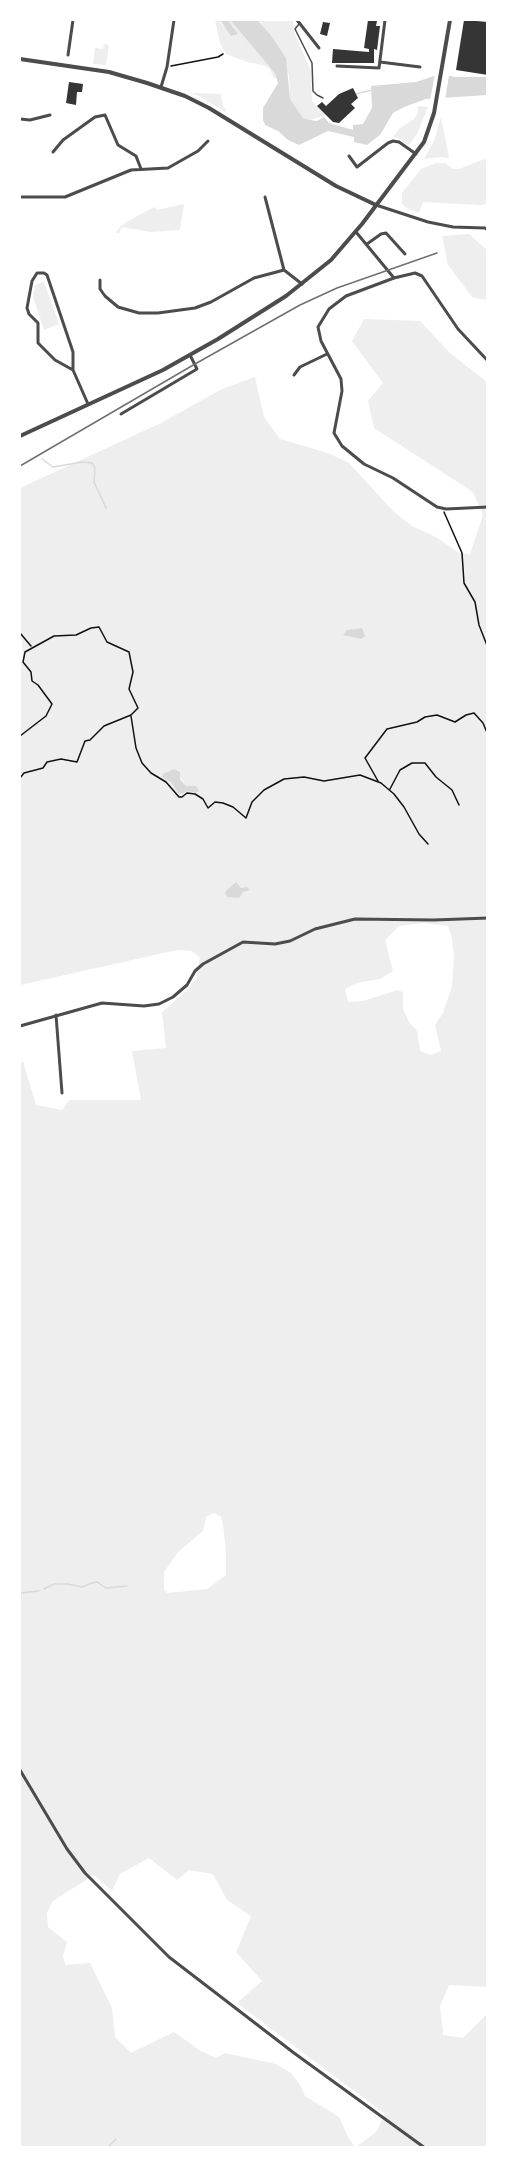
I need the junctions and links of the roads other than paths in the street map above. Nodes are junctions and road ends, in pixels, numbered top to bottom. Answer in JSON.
{"nodes":[{"id":1,"x":73,"y":20,"type":"edge"},
{"id":2,"x":173,"y":20,"type":"edge"},
{"id":3,"x":297,"y":20,"type":"edge"},
{"id":4,"x":385,"y":20,"type":"edge"},
{"id":5,"x":450,"y":20,"type":"edge"},
{"id":6,"x":299,"y":24,"type":"junction"},
{"id":7,"x":320,"y":48,"type":"dead end"},
{"id":8,"x":68,"y":55,"type":"dead end"},
{"id":9,"x":20,"y":59,"type":"edge"},
{"id":10,"x":380,"y":62,"type":"junction"},
{"id":11,"x":337,"y":66,"type":"dead end"},
{"id":12,"x":420,"y":67,"type":"dead end"},
{"id":13,"x":161,"y":87,"type":"junction"},
{"id":14,"x":323,"y":98,"type":"dead end"},
{"id":15,"x":50,"y":115,"type":"dead end"},
{"id":16,"x":20,"y":119,"type":"edge"},
{"id":17,"x":208,"y":141,"type":"dead end"},
{"id":18,"x":53,"y":152,"type":"dead end"},
{"id":19,"x":416,"y":154,"type":"junction"},
{"id":20,"x":349,"y":156,"type":"dead end"},
{"id":21,"x":141,"y":169,"type":"junction"},
{"id":22,"x":20,"y":197,"type":"edge"},
{"id":23,"x":265,"y":197,"type":"dead end"},
{"id":24,"x":376,"y":205,"type":"junction"},
{"id":25,"x":488,"y":230,"type":"edge"},
{"id":26,"x":356,"y":232,"type":"junction"},
{"id":27,"x":367,"y":244,"type":"junction"},
{"id":28,"x":405,"y":254,"type":"dead end"},
{"id":29,"x":284,"y":270,"type":"junction"},
{"id":30,"x":394,"y":278,"type":"junction"},
{"id":31,"x":100,"y":280,"type":"dead end"},
{"id":32,"x":302,"y":284,"type":"junction"},
{"id":33,"x":327,"y":354,"type":"junction"},
{"id":34,"x":190,"y":355,"type":"junction"},
{"id":35,"x":488,"y":361,"type":"edge"},
{"id":36,"x":73,"y":370,"type":"junction"},
{"id":37,"x":294,"y":375,"type":"dead end"},
{"id":38,"x":88,"y":404,"type":"junction"},
{"id":39,"x":121,"y":414,"type":"dead end"},
{"id":40,"x":20,"y":436,"type":"edge"},
{"id":41,"x":488,"y":507,"type":"edge"},
{"id":42,"x":488,"y":918,"type":"edge"},
{"id":43,"x":56,"y":1015,"type":"junction"},
{"id":44,"x":20,"y":1026,"type":"edge"},
{"id":45,"x":62,"y":1093,"type":"dead end"},
{"id":46,"x":20,"y":1770,"type":"edge"},
{"id":47,"x":425,"y":2148,"type":"edge"}],
"edges":[{"from":1,"to":8,"type":"street"},
{"from":2,"to":13,"type":"street"},
{"from":3,"to":6,"type":"street"},
{"from":4,"to":10,"type":"street"},
{"from":5,"to":19,"type":"street"},
{"from":6,"to":7,"type":"street"},
{"from":6,"to":14,"type":"lane"},
{"from":9,"to":13,"type":"street"},
{"from":10,"to":11,"type":"street"},
{"from":10,"to":12,"type":"street"},
{"from":13,"to":24,"type":"street"},
{"from":15,"to":16,"type":"street"},
{"from":17,"to":21,"type":"street"},
{"from":18,"to":21,"type":"street"},
{"from":19,"to":20,"type":"street"},
{"from":19,"to":24,"type":"street"},
{"from":21,"to":22,"type":"street"},
{"from":23,"to":29,"type":"street"},
{"from":24,"to":25,"type":"street"},
{"from":24,"to":26,"type":"street"},
{"from":26,"to":27,"type":"street"},
{"from":26,"to":32,"type":"street"},
{"from":27,"to":28,"type":"street"},
{"from":27,"to":30,"type":"street"},
{"from":29,"to":31,"type":"street"},
{"from":29,"to":32,"type":"street"},
{"from":30,"to":33,"type":"street"},
{"from":30,"to":35,"type":"street"},
{"from":32,"to":34,"type":"street"},
{"from":33,"to":37,"type":"street"},
{"from":33,"to":41,"type":"street"},
{"from":34,"to":38,"type":"street"},
{"from":34,"to":39,"type":"street"},
{"from":36,"to":36,"type":"street"},
{"from":36,"to":38,"type":"street"},
{"from":38,"to":40,"type":"street"},
{"from":42,"to":43,"type":"street"},
{"from":43,"to":44,"type":"street"},
{"from":43,"to":45,"type":"street"},
{"from":46,"to":47,"type":"street"}]}
